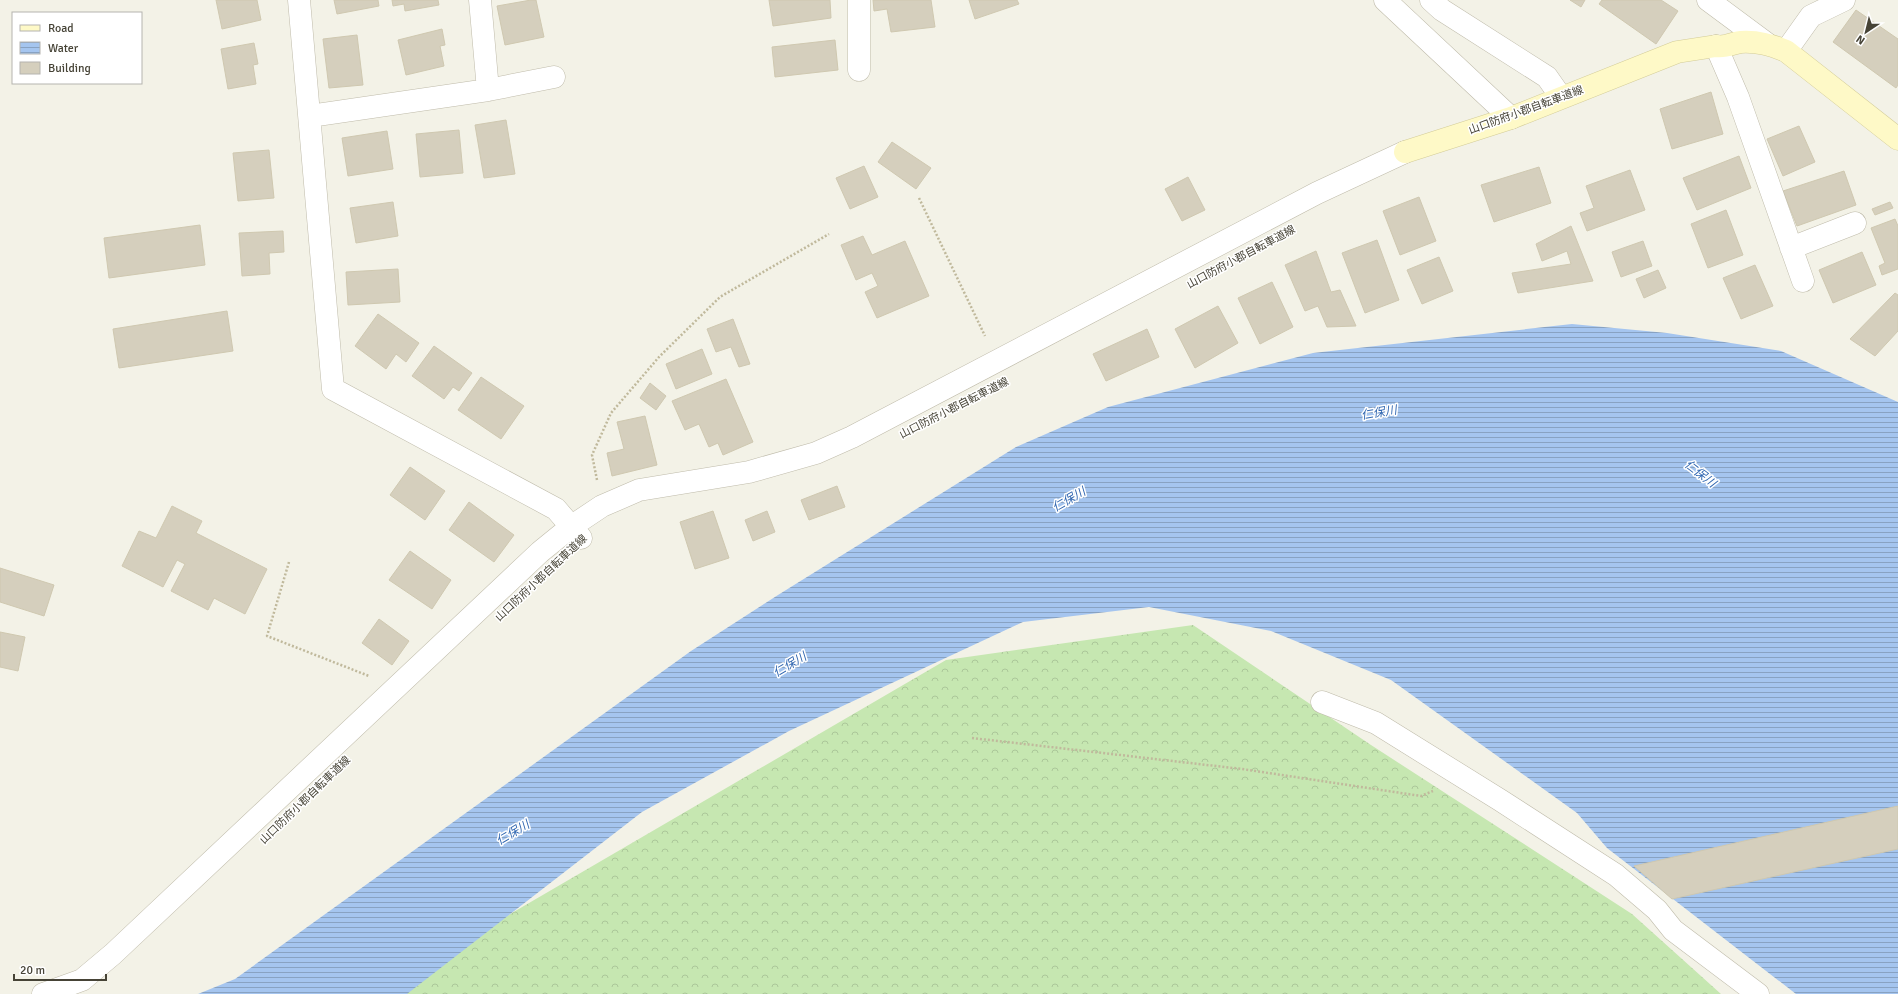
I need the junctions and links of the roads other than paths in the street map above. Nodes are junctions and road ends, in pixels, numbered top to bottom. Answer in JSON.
{"nodes":[{"id":1,"x":299,"y":0,"type":"edge"},
{"id":2,"x":480,"y":0,"type":"edge"},
{"id":3,"x":858,"y":0,"type":"edge"},
{"id":4,"x":1385,"y":0,"type":"edge"},
{"id":5,"x":1431,"y":0,"type":"edge"},
{"id":6,"x":1708,"y":0,"type":"edge"},
{"id":7,"x":1844,"y":0,"type":"edge"},
{"id":8,"x":1716,"y":46,"type":"junction"},
{"id":9,"x":1776,"y":47,"type":"junction"},
{"id":10,"x":859,"y":70,"type":"dead end"},
{"id":11,"x":554,"y":77,"type":"dead end"},
{"id":12,"x":488,"y":90,"type":"junction"},
{"id":13,"x":1561,"y":97,"type":"junction"},
{"id":14,"x":310,"y":116,"type":"junction"},
{"id":15,"x":1511,"y":118,"type":"junction"},
{"id":16,"x":1898,"y":139,"type":"edge"},
{"id":17,"x":1405,"y":152,"type":"joint"},
{"id":18,"x":1855,"y":223,"type":"dead end"},
{"id":19,"x":1791,"y":248,"type":"junction"},
{"id":20,"x":1803,"y":281,"type":"dead end"},
{"id":21,"x":576,"y":532,"type":"junction"},
{"id":22,"x":1322,"y":702,"type":"dead end"},
{"id":23,"x":43,"y":994,"type":"edge"},
{"id":24,"x":1758,"y":994,"type":"edge"}],
"edges":[{"from":1,"to":14,"type":"street"},
{"from":2,"to":12,"type":"street"},
{"from":3,"to":10,"type":"street"},
{"from":4,"to":15,"type":"street"},
{"from":5,"to":13,"type":"street"},
{"from":6,"to":9,"type":"street"},
{"from":7,"to":9,"type":"street"},
{"from":8,"to":9,"type":"main road","name":"山口防府小郡自転車道線"},
{"from":8,"to":13,"type":"main road","name":"山口防府小郡自転車道線"},
{"from":8,"to":19,"type":"street"},
{"from":9,"to":16,"type":"main road"},
{"from":11,"to":12,"type":"street"},
{"from":12,"to":14,"type":"street"},
{"from":13,"to":15,"type":"main road","name":"山口防府小郡自転車道線"},
{"from":14,"to":21,"type":"street"},
{"from":15,"to":17,"type":"main road","name":"山口防府小郡自転車道線"},
{"from":17,"to":21,"type":"street"},
{"from":18,"to":19,"type":"street"},
{"from":19,"to":20,"type":"street"},
{"from":21,"to":23,"type":"street"},
{"from":22,"to":24,"type":"street"}]}
